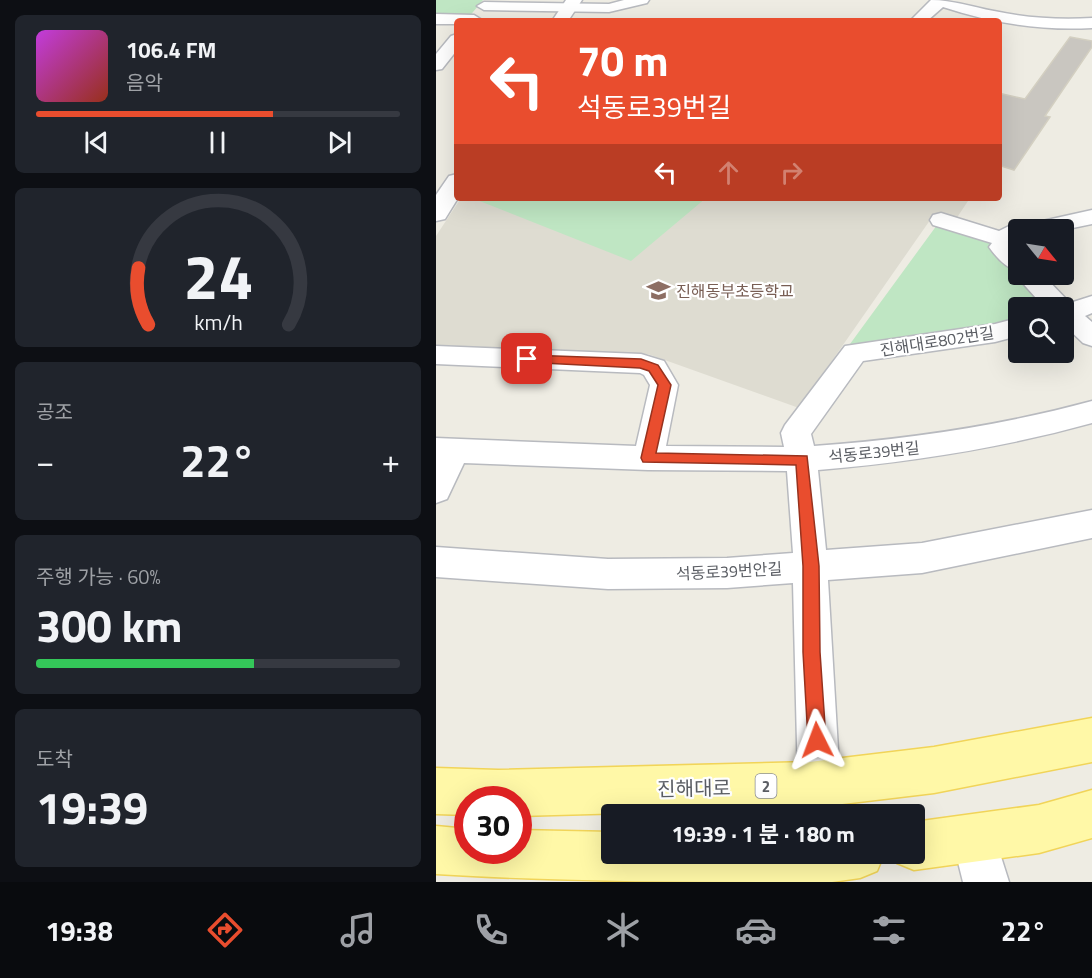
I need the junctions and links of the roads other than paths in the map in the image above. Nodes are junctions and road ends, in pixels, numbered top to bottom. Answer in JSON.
{"nodes":[{"id":1,"x":642,"y":0,"type":"edge"},
{"id":2,"x":939,"y":1,"type":"edge"},
{"id":3,"x":487,"y":3,"type":"edge"},
{"id":4,"x":567,"y":10,"type":"edge"},
{"id":5,"x":475,"y":18,"type":"edge"},
{"id":6,"x":921,"y":18,"type":"edge"},
{"id":7,"x":436,"y":19,"type":"edge"},
{"id":8,"x":454,"y":19,"type":"edge"},
{"id":9,"x":1092,"y":23,"type":"edge"},
{"id":10,"x":448,"y":44,"type":"edge"},
{"id":11,"x":440,"y":72,"type":"edge"},
{"id":12,"x":454,"y":186,"type":"edge"},
{"id":13,"x":438,"y":209,"type":"edge"},
{"id":14,"x":1092,"y":217,"type":"edge"},
{"id":15,"x":941,"y":220,"type":"dead end"},
{"id":16,"x":1074,"y":221,"type":"edge"},
{"id":17,"x":1008,"y":235,"type":"edge"},
{"id":18,"x":1008,"y":239,"type":"edge"},
{"id":19,"x":1008,"y":254,"type":"edge"},
{"id":20,"x":1038,"y":285,"type":"edge"},
{"id":21,"x":1050,"y":297,"type":"edge"},
{"id":22,"x":1092,"y":304,"type":"edge"},
{"id":23,"x":1074,"y":308,"type":"edge"},
{"id":24,"x":1074,"y":321,"type":"edge"},
{"id":25,"x":1008,"y":330,"type":"edge"},
{"id":26,"x":1092,"y":337,"type":"edge"},
{"id":27,"x":436,"y":356,"type":"edge"},
{"id":28,"x":1092,"y":412,"type":"edge"},
{"id":29,"x":445,"y":450,"type":"edge"},
{"id":30,"x":648,"y":458,"type":"junction"},
{"id":31,"x":802,"y":459,"type":"junction"},
{"id":32,"x":436,"y":490,"type":"edge"},
{"id":33,"x":1092,"y":524,"type":"edge"},
{"id":34,"x":436,"y":562,"type":"edge"},
{"id":35,"x":811,"y":566,"type":"junction"},
{"id":36,"x":1092,"y":740,"type":"edge"},
{"id":37,"x":819,"y":783,"type":"junction"},
{"id":38,"x":436,"y":791,"type":"edge"},
{"id":39,"x":1092,"y":814,"type":"edge"},
{"id":40,"x":974,"y":838,"type":"junction"},
{"id":41,"x":925,"y":845,"type":"edge"},
{"id":42,"x":436,"y":850,"type":"edge"},
{"id":43,"x":601,"y":857,"type":"edge"},
{"id":44,"x":986,"y":882,"type":"edge"}],
"edges":[{"from":1,"to":4,"type":"street"},
{"from":2,"to":6,"type":"street"},
{"from":2,"to":9,"type":"street"},
{"from":3,"to":4,"type":"street"},
{"from":3,"to":5,"type":"street"},
{"from":7,"to":8,"type":"street"},
{"from":10,"to":11,"type":"street"},
{"from":12,"to":13,"type":"street"},
{"from":14,"to":16,"type":"street"},
{"from":15,"to":17,"type":"street"},
{"from":18,"to":19,"type":"street"},
{"from":20,"to":21,"type":"street"},
{"from":22,"to":23,"type":"street"},
{"from":24,"to":26,"type":"street"},
{"from":25,"to":31,"type":"street","name":"진해대로802번길"},
{"from":27,"to":30,"type":"street"},
{"from":28,"to":31,"type":"street","name":"석동로39번길"},
{"from":29,"to":30,"type":"street","name":"석동로39번길"},
{"from":29,"to":32,"type":"street"},
{"from":30,"to":31,"type":"street","name":"석동로39번길"},
{"from":31,"to":35,"type":"street"},
{"from":33,"to":35,"type":"street","name":"석동로39번안길"},
{"from":34,"to":35,"type":"street","name":"석동로39번안길"},
{"from":35,"to":37,"type":"street"},
{"from":36,"to":37,"type":"main road","name":"진해대로","number":"2"},
{"from":37,"to":38,"type":"main road","name":"진해대로","number":"2"},
{"from":39,"to":40,"type":"main road"},
{"from":40,"to":41,"type":"main road"},
{"from":40,"to":44,"type":"street"},
{"from":42,"to":43,"type":"main road"}]}
